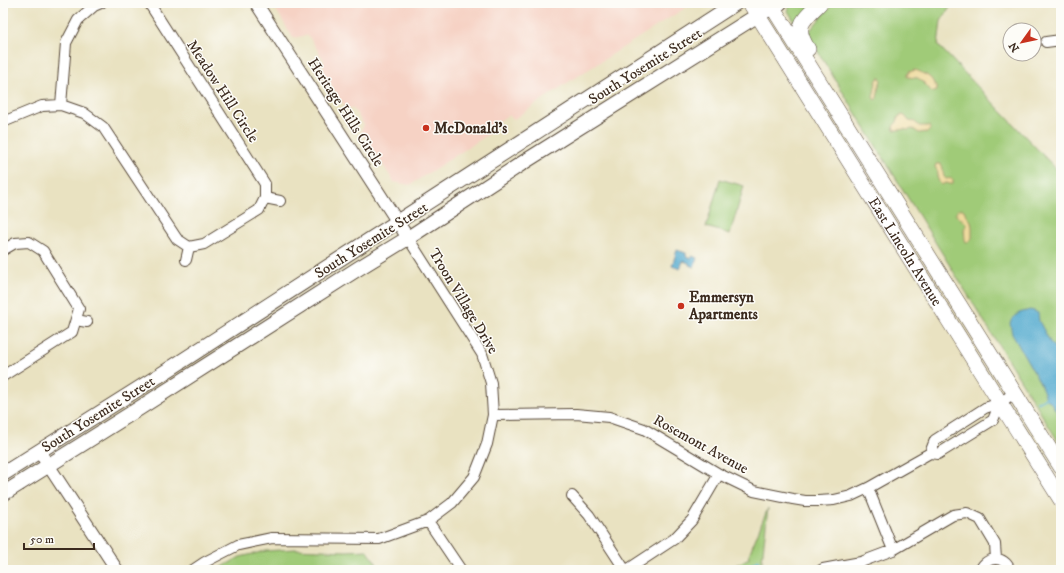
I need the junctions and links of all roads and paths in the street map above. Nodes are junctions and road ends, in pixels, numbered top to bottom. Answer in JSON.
{"nodes":[{"id":1,"x":101,"y":3,"type":"edge"},
{"id":2,"x":149,"y":3,"type":"edge"},
{"id":3,"x":256,"y":3,"type":"edge"},
{"id":4,"x":736,"y":3,"type":"edge"},
{"id":5,"x":820,"y":3,"type":"edge"},
{"id":6,"x":774,"y":4,"type":"edge"},
{"id":7,"x":754,"y":9,"type":"edge"},
{"id":8,"x":1061,"y":40,"type":"edge"},
{"id":9,"x":1046,"y":42,"type":"dead end"},
{"id":10,"x":62,"y":104,"type":"junction"},
{"id":11,"x":3,"y":122,"type":"edge"},
{"id":12,"x":870,"y":162,"type":"junction"},
{"id":13,"x":265,"y":198,"type":"junction"},
{"id":14,"x":280,"y":201,"type":"dead end"},
{"id":15,"x":398,"y":221,"type":"junction"},
{"id":16,"x":408,"y":238,"type":"junction"},
{"id":17,"x":189,"y":247,"type":"junction"},
{"id":18,"x":3,"y":250,"type":"edge"},
{"id":19,"x":186,"y":260,"type":"dead end"},
{"id":20,"x":76,"y":320,"type":"junction"},
{"id":21,"x":87,"y":322,"type":"dead end"},
{"id":22,"x":3,"y":376,"type":"edge"},
{"id":23,"x":1014,"y":393,"type":"junction"},
{"id":24,"x":1000,"y":403,"type":"junction"},
{"id":25,"x":493,"y":415,"type":"junction"},
{"id":26,"x":39,"y":451,"type":"junction"},
{"id":27,"x":930,"y":452,"type":"junction"},
{"id":28,"x":48,"y":465,"type":"junction"},
{"id":29,"x":1061,"y":467,"type":"edge"},
{"id":30,"x":3,"y":474,"type":"edge"},
{"id":31,"x":719,"y":474,"type":"junction"},
{"id":32,"x":868,"y":488,"type":"junction"},
{"id":33,"x":3,"y":494,"type":"edge"},
{"id":34,"x":572,"y":496,"type":"dead end"},
{"id":35,"x":1061,"y":500,"type":"edge"},
{"id":36,"x":428,"y":521,"type":"junction"},
{"id":37,"x":893,"y":550,"type":"junction"},
{"id":38,"x":996,"y":559,"type":"junction"},
{"id":39,"x":118,"y":570,"type":"edge"},
{"id":40,"x":193,"y":570,"type":"edge"},
{"id":41,"x":461,"y":570,"type":"edge"},
{"id":42,"x":626,"y":570,"type":"edge"},
{"id":43,"x":821,"y":570,"type":"edge"},
{"id":44,"x":980,"y":570,"type":"edge"},
{"id":45,"x":1010,"y":570,"type":"edge"}],
"edges":[{"from":1,"to":10,"type":"street"},
{"from":2,"to":13,"type":"street","name":"Meadow Hill Circle"},
{"from":3,"to":15,"type":"street","name":"Heritage Hills Circle"},
{"from":4,"to":15,"type":"main road","name":"South Yosemite Street"},
{"from":5,"to":12,"type":"main road"},
{"from":6,"to":7,"type":"main road","name":"South Yosemite Street"},
{"from":6,"to":12,"type":"main road","name":"East Lincoln Avenue"},
{"from":7,"to":16,"type":"main road","name":"South Yosemite Street"},
{"from":7,"to":24,"type":"main road","name":"East Lincoln Avenue"},
{"from":8,"to":9,"type":"street"},
{"from":10,"to":11,"type":"street"},
{"from":10,"to":17,"type":"street"},
{"from":12,"to":23,"type":"main road","name":"East Lincoln Avenue"},
{"from":13,"to":14,"type":"street"},
{"from":13,"to":17,"type":"street"},
{"from":15,"to":16,"type":"street","name":"Heritage Hills Circle"},
{"from":15,"to":26,"type":"main road","name":"South Yosemite Street"},
{"from":16,"to":25,"type":"street","name":"Troon Village Drive"},
{"from":16,"to":28,"type":"main road","name":"South Yosemite Street"},
{"from":17,"to":19,"type":"street"},
{"from":18,"to":20,"type":"street"},
{"from":20,"to":21,"type":"street"},
{"from":20,"to":22,"type":"street"},
{"from":23,"to":24,"type":"street","name":"Rosemont Avenue"},
{"from":23,"to":29,"type":"main road","name":"East Lincoln Avenue"},
{"from":24,"to":27,"type":"street","name":"Rosemont Avenue"},
{"from":24,"to":27,"type":"street","name":"Rosemont Avenue"},
{"from":24,"to":35,"type":"main road","name":"East Lincoln Avenue"},
{"from":25,"to":31,"type":"street","name":"Rosemont Avenue"},
{"from":25,"to":36,"type":"street","name":"Troon Village Drive"},
{"from":26,"to":28,"type":"street"},
{"from":26,"to":30,"type":"main road","name":"South Yosemite Street"},
{"from":27,"to":32,"type":"street","name":"Rosemont Avenue"},
{"from":28,"to":33,"type":"main road","name":"South Yosemite Street"},
{"from":28,"to":39,"type":"street"},
{"from":31,"to":32,"type":"street","name":"Rosemont Avenue"},
{"from":31,"to":42,"type":"street"},
{"from":32,"to":37,"type":"street"},
{"from":34,"to":42,"type":"street"},
{"from":36,"to":40,"type":"street","name":"Troon Village Drive"},
{"from":36,"to":41,"type":"street"},
{"from":37,"to":38,"type":"street"},
{"from":37,"to":43,"type":"street"},
{"from":38,"to":44,"type":"street"},
{"from":38,"to":45,"type":"street"}]}
